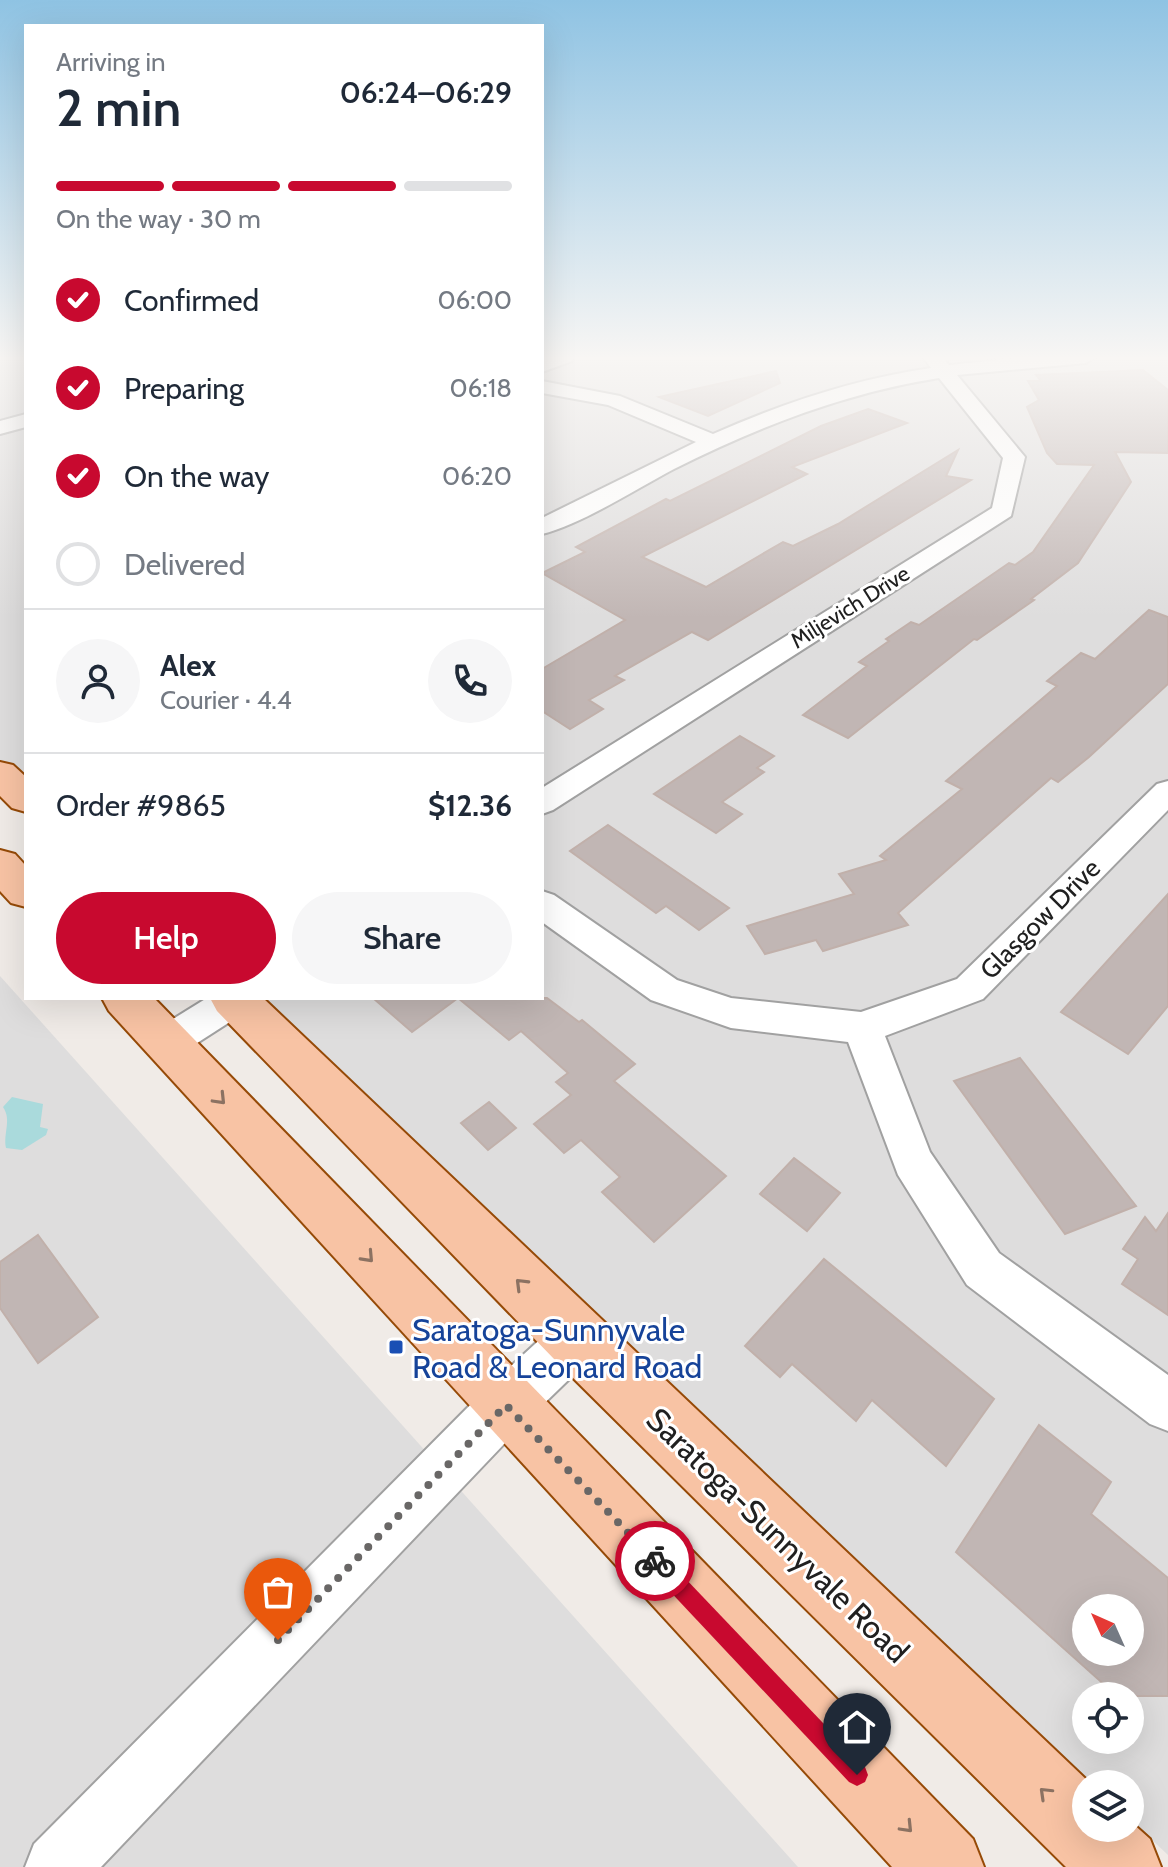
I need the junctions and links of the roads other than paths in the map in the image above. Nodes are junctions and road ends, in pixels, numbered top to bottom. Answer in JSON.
{"nodes":[{"id":1,"x":715,"y":444,"type":"edge"},
{"id":2,"x":1004,"y":444,"type":"edge"},
{"id":3,"x":544,"y":526,"type":"edge"},
{"id":4,"x":0,"y":774,"type":"edge"},
{"id":5,"x":1168,"y":791,"type":"edge"},
{"id":6,"x":24,"y":797,"type":"edge"},
{"id":7,"x":544,"y":802,"type":"edge"},
{"id":8,"x":0,"y":864,"type":"edge"},
{"id":9,"x":24,"y":890,"type":"edge"},
{"id":10,"x":544,"y":905,"type":"edge"},
{"id":11,"x":127,"y":1000,"type":"edge"},
{"id":12,"x":233,"y":1000,"type":"edge"},
{"id":13,"x":236,"y":1000,"type":"edge"},
{"id":14,"x":862,"y":1028,"type":"junction"},
{"id":15,"x":166,"y":1043,"type":"junction"},
{"id":16,"x":576,"y":1339,"type":"junction"},
{"id":17,"x":506,"y":1405,"type":"junction"},
{"id":18,"x":1168,"y":1406,"type":"edge"},
{"id":19,"x":57,"y":1867,"type":"edge"},
{"id":20,"x":945,"y":1867,"type":"edge"},
{"id":21,"x":1122,"y":1867,"type":"edge"}],
"edges":[{"from":1,"to":3,"type":"street"},
{"from":2,"to":7,"type":"street","name":"Miljevich Drive"},
{"from":4,"to":6,"type":"main road"},
{"from":5,"to":14,"type":"street","name":"Glasgow Drive"},
{"from":8,"to":9,"type":"main road"},
{"from":10,"to":14,"type":"street","name":"Glasgow Drive"},
{"from":11,"to":15,"type":"main road"},
{"from":12,"to":15,"type":"street"},
{"from":16,"to":13,"type":"main road","name":"Saratoga-Sunnyvale Road","one_way":true},
{"from":14,"to":18,"type":"street"},
{"from":15,"to":17,"type":"main road","one_way":true},
{"from":16,"to":17,"type":"street"},
{"from":21,"to":16,"type":"main road","name":"Saratoga-Sunnyvale Road","one_way":true},
{"from":17,"to":19,"type":"street"},
{"from":17,"to":20,"type":"main road","one_way":true}]}
